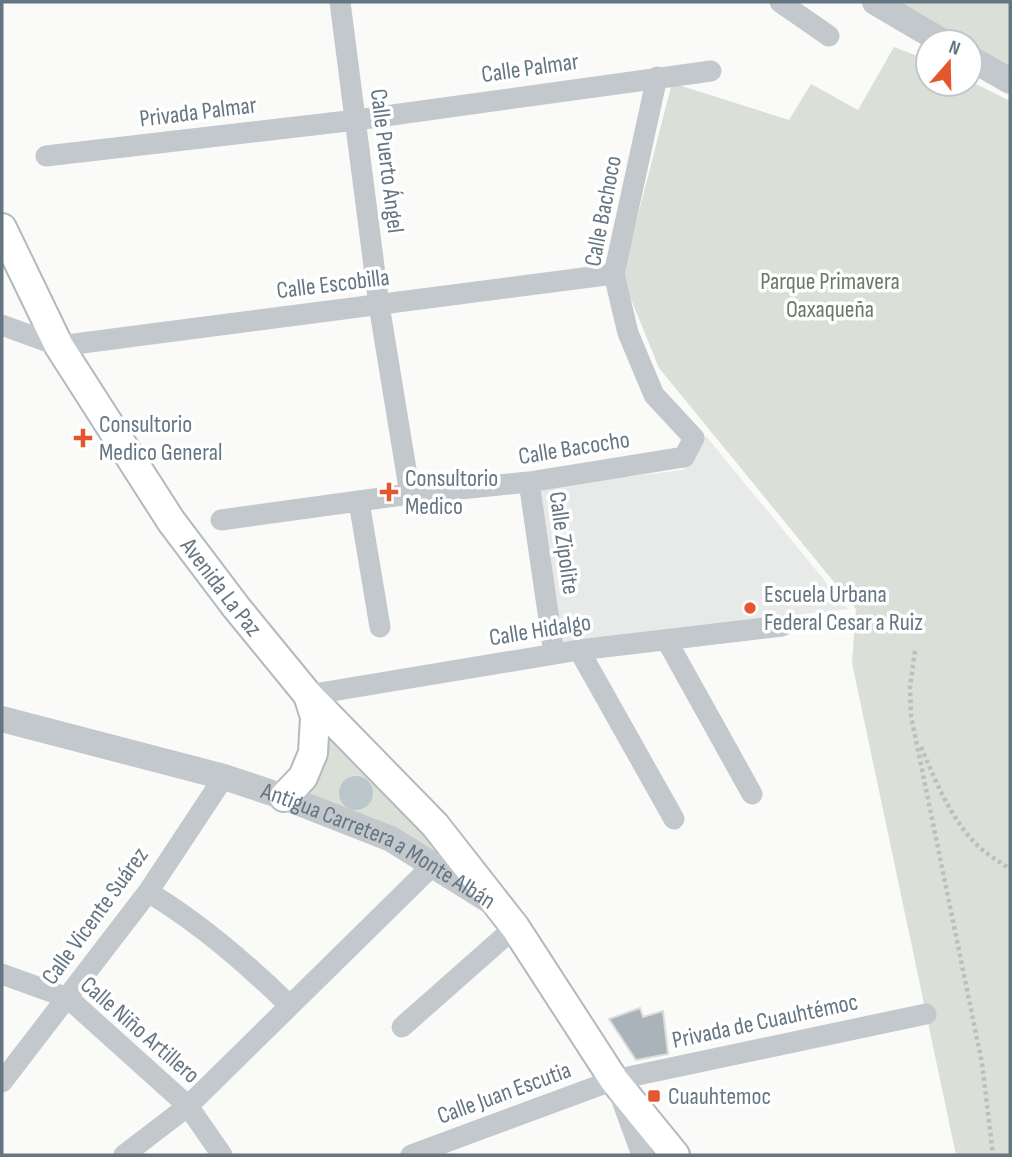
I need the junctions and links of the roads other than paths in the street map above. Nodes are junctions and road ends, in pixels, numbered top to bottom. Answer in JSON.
{"nodes":[{"id":1,"x":340,"y":2,"type":"edge"},
{"id":2,"x":780,"y":2,"type":"edge"},
{"id":3,"x":875,"y":2,"type":"edge"},
{"id":4,"x":919,"y":28,"type":"edge"},
{"id":5,"x":829,"y":36,"type":"dead end"},
{"id":6,"x":984,"y":66,"type":"edge"},
{"id":7,"x":712,"y":71,"type":"dead end"},
{"id":8,"x":657,"y":77,"type":"junction"},
{"id":9,"x":1010,"y":81,"type":"edge"},
{"id":10,"x":356,"y":120,"type":"junction"},
{"id":11,"x":46,"y":156,"type":"dead end"},
{"id":12,"x":2,"y":228,"type":"edge"},
{"id":13,"x":614,"y":274,"type":"junction"},
{"id":14,"x":379,"y":305,"type":"junction"},
{"id":15,"x":2,"y":326,"type":"edge"},
{"id":16,"x":59,"y":346,"type":"junction"},
{"id":17,"x":684,"y":457,"type":"joint"},
{"id":18,"x":528,"y":482,"type":"junction"},
{"id":19,"x":410,"y":494,"type":"junction"},
{"id":20,"x":359,"y":502,"type":"junction"},
{"id":21,"x":221,"y":520,"type":"dead end"},
{"id":22,"x":782,"y":626,"type":"dead end"},
{"id":23,"x":380,"y":627,"type":"dead end"},
{"id":24,"x":667,"y":641,"type":"junction"},
{"id":25,"x":579,"y":650,"type":"junction"},
{"id":26,"x":554,"y":654,"type":"junction"},
{"id":27,"x":308,"y":695,"type":"junction"},
{"id":28,"x":2,"y":719,"type":"edge"},
{"id":29,"x":224,"y":777,"type":"junction"},
{"id":30,"x":752,"y":794,"type":"dead end"},
{"id":31,"x":284,"y":797,"type":"junction"},
{"id":32,"x":674,"y":820,"type":"dead end"},
{"id":33,"x":432,"y":866,"type":"junction"},
{"id":34,"x":148,"y":892,"type":"junction"},
{"id":35,"x":506,"y":916,"type":"junction"},
{"id":36,"x":2,"y":974,"type":"edge"},
{"id":37,"x":68,"y":998,"type":"junction"},
{"id":38,"x":289,"y":1005,"type":"junction"},
{"id":39,"x":926,"y":1014,"type":"dead end"},
{"id":40,"x":402,"y":1027,"type":"dead end"},
{"id":41,"x":614,"y":1080,"type":"junction"},
{"id":42,"x":2,"y":1082,"type":"edge"},
{"id":43,"x":188,"y":1106,"type":"junction"},
{"id":44,"x":124,"y":1155,"type":"edge"},
{"id":45,"x":222,"y":1155,"type":"edge"},
{"id":46,"x":411,"y":1155,"type":"edge"},
{"id":47,"x":642,"y":1155,"type":"edge"},
{"id":48,"x":675,"y":1155,"type":"edge"}],
"edges":[{"from":1,"to":10,"type":"street","name":"Calle Puerto Ángel"},
{"from":2,"to":5,"type":"street"},
{"from":3,"to":4,"type":"street"},
{"from":6,"to":9,"type":"street"},
{"from":7,"to":8,"type":"street","name":"Calle Palmar"},
{"from":8,"to":10,"type":"street","name":"Calle Palmar"},
{"from":8,"to":13,"type":"street","name":"Calle Bachoco"},
{"from":10,"to":11,"type":"street","name":"Privada Palmar"},
{"from":10,"to":14,"type":"street","name":"Calle Puerto Ángel"},
{"from":12,"to":16,"type":"main road","name":"Avenida La Paz"},
{"from":13,"to":14,"type":"street","name":"Calle Escobilla"},
{"from":13,"to":17,"type":"street","name":"Calle Bachoco"},
{"from":14,"to":16,"type":"street","name":"Calle Escobilla"},
{"from":14,"to":19,"type":"street","name":"Calle Puerto Ángel"},
{"from":15,"to":16,"type":"street"},
{"from":16,"to":27,"type":"main road","name":"Avenida La Paz"},
{"from":17,"to":18,"type":"street","name":"Calle Bacocho"},
{"from":18,"to":19,"type":"street","name":"Calle Bacocho"},
{"from":18,"to":26,"type":"street","name":"Calle Zipolite"},
{"from":19,"to":20,"type":"street","name":"Calle Bacocho"},
{"from":20,"to":21,"type":"street","name":"Calle Bacocho"},
{"from":20,"to":23,"type":"street"},
{"from":22,"to":24,"type":"street","name":"Calle Hidalgo"},
{"from":24,"to":25,"type":"street","name":"Calle Hidalgo"},
{"from":24,"to":30,"type":"street"},
{"from":25,"to":26,"type":"street","name":"Calle Hidalgo"},
{"from":25,"to":32,"type":"street"},
{"from":26,"to":27,"type":"street","name":"Calle Hidalgo"},
{"from":27,"to":31,"type":"main road"},
{"from":27,"to":35,"type":"main road","name":"Avenida La Paz"},
{"from":28,"to":29,"type":"street","name":"Antigua Carretera a Monte Albán"},
{"from":29,"to":31,"type":"street","name":"Antigua Carretera a Monte Albán"},
{"from":29,"to":34,"type":"street","name":"Calle Vicente Suárez"},
{"from":31,"to":33,"type":"street","name":"Antigua Carretera a Monte Albán"},
{"from":33,"to":35,"type":"street","name":"Antigua Carretera a Monte Albán"},
{"from":33,"to":38,"type":"street"},
{"from":34,"to":37,"type":"street","name":"Calle Vicente Suárez"},
{"from":34,"to":38,"type":"street"},
{"from":35,"to":40,"type":"street"},
{"from":35,"to":41,"type":"main road","name":"Antigua Carretera a Monte Albán"},
{"from":36,"to":37,"type":"street","name":"Calle Niño Artillero"},
{"from":37,"to":42,"type":"street","name":"Calle Vicente Suárez"},
{"from":37,"to":43,"type":"street","name":"Calle Niño Artillero"},
{"from":38,"to":43,"type":"street"},
{"from":39,"to":41,"type":"street","name":"Privada de Cuauhtémoc"},
{"from":41,"to":46,"type":"street","name":"Calle Juan Escutia"},
{"from":41,"to":47,"type":"street"},
{"from":41,"to":48,"type":"main road","name":"Antigua Carretera a Monte Albán"},
{"from":43,"to":44,"type":"street"},
{"from":43,"to":45,"type":"street","name":"Calle Niño Artillero"}]}
